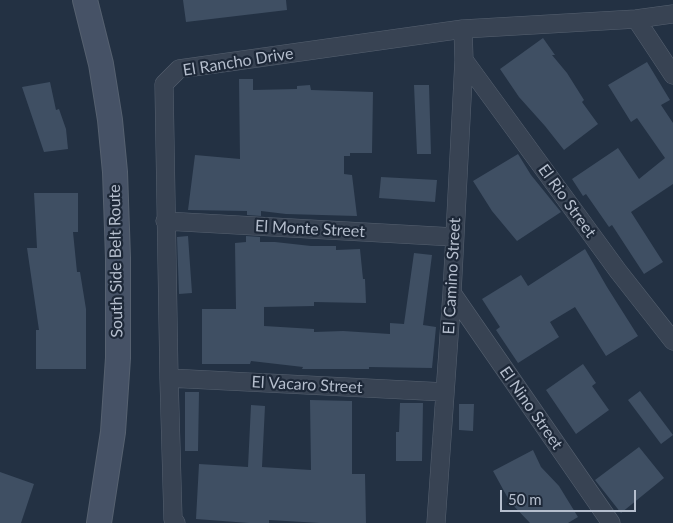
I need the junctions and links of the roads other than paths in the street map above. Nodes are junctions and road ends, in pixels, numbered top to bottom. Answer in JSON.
{"nodes":[{"id":1,"x":85,"y":0,"type":"edge"},
{"id":2,"x":673,"y":14,"type":"edge"},
{"id":3,"x":636,"y":19,"type":"junction"},
{"id":4,"x":464,"y":29,"type":"junction"},
{"id":5,"x":464,"y":60,"type":"junction"},
{"id":6,"x":673,"y":75,"type":"edge"},
{"id":7,"x":166,"y":221,"type":"junction"},
{"id":8,"x":454,"y":238,"type":"junction"},
{"id":9,"x":452,"y":293,"type":"junction"},
{"id":10,"x":673,"y":341,"type":"edge"},
{"id":11,"x":169,"y":378,"type":"junction"},
{"id":12,"x":444,"y":392,"type":"junction"},
{"id":13,"x":99,"y":523,"type":"edge"},
{"id":14,"x":176,"y":523,"type":"edge"},
{"id":15,"x":436,"y":523,"type":"edge"},
{"id":16,"x":611,"y":523,"type":"edge"}],
"edges":[{"from":1,"to":13,"type":"main road","name":"South Side Belt Route"},
{"from":2,"to":3,"type":"street","name":"El Rancho Drive"},
{"from":3,"to":4,"type":"street","name":"El Rancho Drive"},
{"from":3,"to":6,"type":"street"},
{"from":4,"to":5,"type":"street","name":"El Camino Street"},
{"from":4,"to":7,"type":"street","name":"El Rancho Drive"},
{"from":5,"to":8,"type":"street","name":"El Camino Street"},
{"from":5,"to":10,"type":"street","name":"El Rio Street"},
{"from":7,"to":8,"type":"street","name":"El Monte Street"},
{"from":7,"to":11,"type":"street","name":"El Rancho Drive"},
{"from":8,"to":9,"type":"street","name":"El Camino Street"},
{"from":9,"to":12,"type":"street","name":"El Camino Street"},
{"from":9,"to":16,"type":"street","name":"El Nino Street"},
{"from":11,"to":12,"type":"street","name":"El Vacaro Street"},
{"from":11,"to":14,"type":"street","name":"El Rancho Drive"},
{"from":12,"to":15,"type":"street","name":"El Camino Street"}]}
